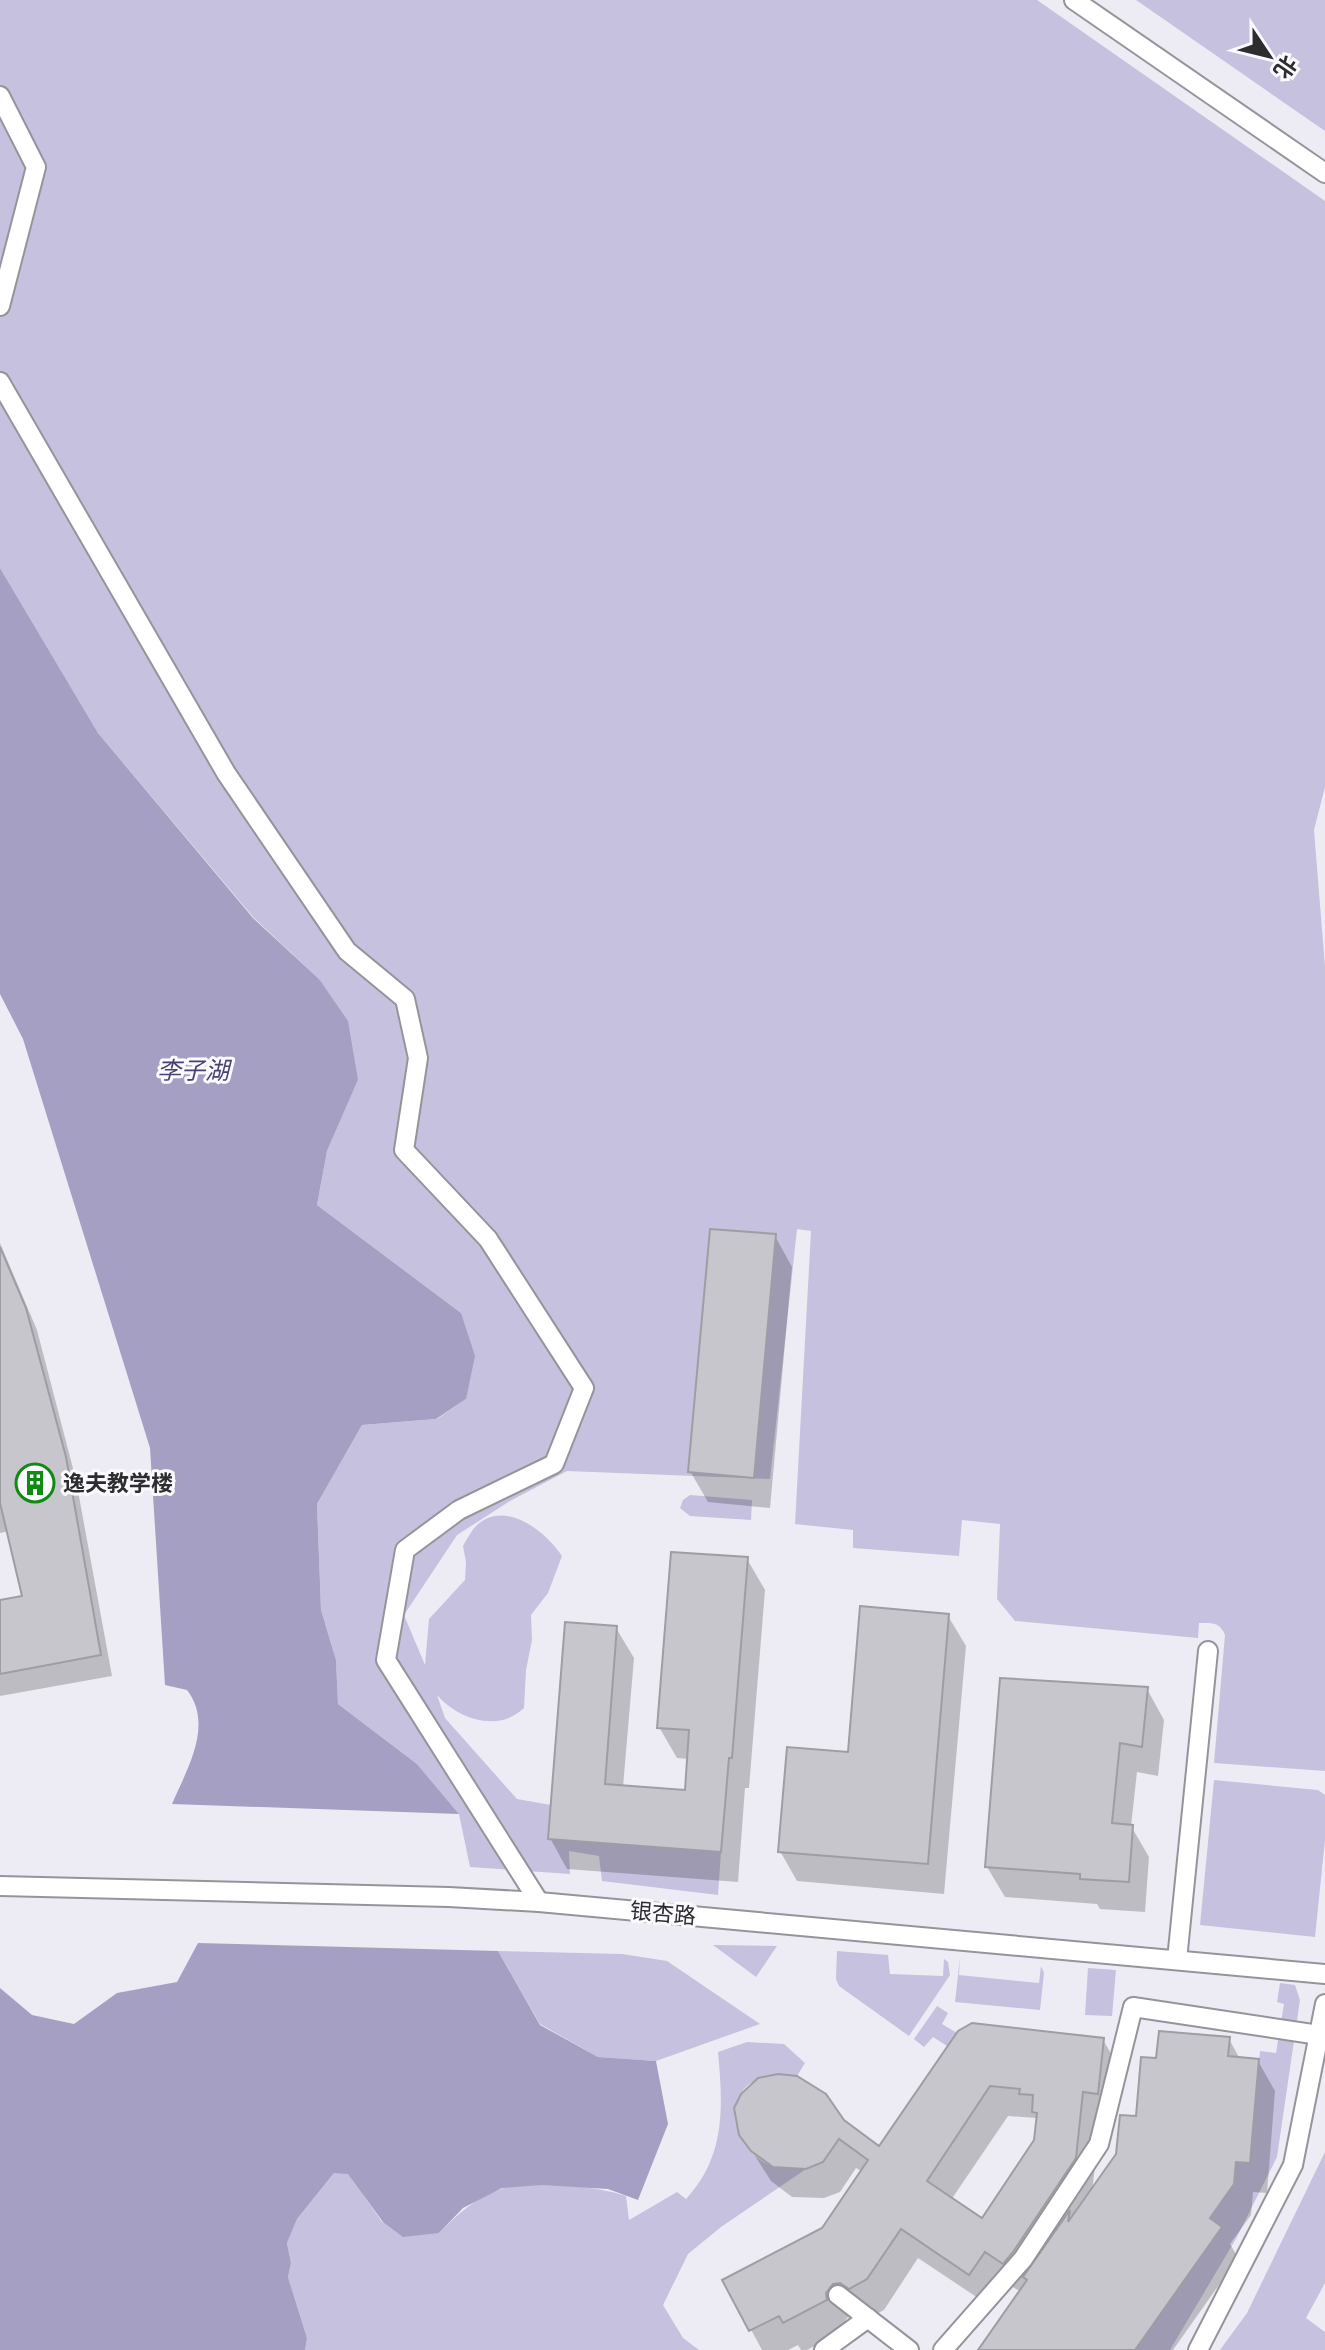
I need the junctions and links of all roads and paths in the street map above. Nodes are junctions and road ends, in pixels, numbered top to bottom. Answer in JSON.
{"nodes":[{"id":1,"x":1074,"y":0,"type":"edge"},
{"id":2,"x":0,"y":96,"type":"edge"},
{"id":3,"x":1325,"y":173,"type":"edge"},
{"id":4,"x":0,"y":306,"type":"edge"},
{"id":5,"x":0,"y":382,"type":"edge"},
{"id":6,"x":1208,"y":1651,"type":"dead end"},
{"id":7,"x":0,"y":1886,"type":"edge"},
{"id":8,"x":539,"y":1902,"type":"junction"},
{"id":9,"x":1177,"y":1960,"type":"junction"},
{"id":10,"x":1325,"y":1974,"type":"edge"},
{"id":11,"x":1325,"y":2004,"type":"edge"},
{"id":12,"x":1319,"y":2035,"type":"junction"},
{"id":13,"x":838,"y":2295,"type":"dead end"},
{"id":14,"x":868,"y":2318,"type":"junction"},
{"id":15,"x":824,"y":2350,"type":"edge"},
{"id":16,"x":909,"y":2350,"type":"edge"},
{"id":17,"x":943,"y":2350,"type":"edge"},
{"id":18,"x":1198,"y":2350,"type":"edge"}],
"edges":[{"from":1,"to":3,"type":"street"},
{"from":2,"to":4,"type":"street"},
{"from":5,"to":8,"type":"street"},
{"from":6,"to":9,"type":"street"},
{"from":7,"to":8,"type":"street","name":"银杏路"},
{"from":8,"to":9,"type":"street","name":"银杏路"},
{"from":9,"to":10,"type":"street","name":"银杏路"},
{"from":11,"to":12,"type":"street"},
{"from":12,"to":17,"type":"street"},
{"from":12,"to":18,"type":"street"},
{"from":13,"to":14,"type":"street"},
{"from":14,"to":15,"type":"street"},
{"from":14,"to":16,"type":"street"}]}
